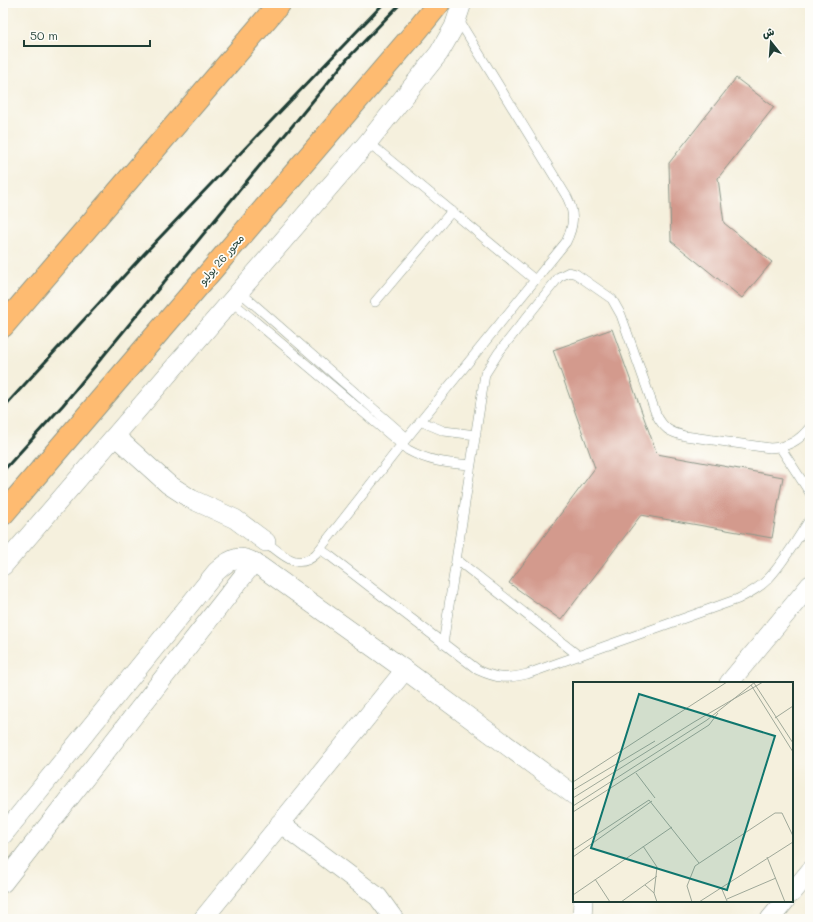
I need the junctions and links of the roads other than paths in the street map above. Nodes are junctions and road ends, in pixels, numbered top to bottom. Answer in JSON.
{"nodes":[{"id":1,"x":280,"y":3,"type":"edge"},
{"id":2,"x":439,"y":3,"type":"edge"},
{"id":3,"x":459,"y":10,"type":"edge"},
{"id":4,"x":368,"y":142,"type":"junction"},
{"id":5,"x":452,"y":211,"type":"junction"},
{"id":6,"x":535,"y":280,"type":"junction"},
{"id":7,"x":236,"y":297,"type":"junction"},
{"id":8,"x":375,"y":302,"type":"dead end"},
{"id":9,"x":3,"y":326,"type":"edge"},
{"id":10,"x":420,"y":421,"type":"junction"},
{"id":11,"x":810,"y":427,"type":"edge"},
{"id":12,"x":476,"y":435,"type":"junction"},
{"id":13,"x":115,"y":436,"type":"junction"},
{"id":14,"x":404,"y":441,"type":"junction"},
{"id":15,"x":780,"y":447,"type":"junction"},
{"id":16,"x":471,"y":464,"type":"junction"},
{"id":17,"x":810,"y":493,"type":"edge"},
{"id":18,"x":3,"y":514,"type":"edge"},
{"id":19,"x":810,"y":519,"type":"edge"},
{"id":20,"x":266,"y":542,"type":"joint"},
{"id":21,"x":320,"y":549,"type":"junction"},
{"id":22,"x":456,"y":559,"type":"junction"},
{"id":23,"x":254,"y":562,"type":"junction"},
{"id":24,"x":3,"y":566,"type":"edge"},
{"id":25,"x":810,"y":585,"type":"edge"},
{"id":26,"x":443,"y":644,"type":"junction"},
{"id":27,"x":579,"y":656,"type":"junction"},
{"id":28,"x":405,"y":670,"type":"junction"},
{"id":29,"x":730,"y":682,"type":"edge"},
{"id":30,"x":573,"y":794,"type":"edge"},
{"id":31,"x":280,"y":823,"type":"junction"},
{"id":32,"x":3,"y":835,"type":"edge"},
{"id":33,"x":810,"y":871,"type":"edge"},
{"id":34,"x":3,"y":882,"type":"edge"},
{"id":35,"x":793,"y":892,"type":"edge"},
{"id":36,"x":583,"y":902,"type":"edge"},
{"id":37,"x":203,"y":919,"type":"edge"},
{"id":38,"x":394,"y":919,"type":"edge"},
{"id":39,"x":582,"y":919,"type":"edge"}],
"edges":[{"from":1,"to":9,"type":"highway"},
{"from":2,"to":18,"type":"highway","name":"محور 26 يوليو"},
{"from":3,"to":4,"type":"street"},
{"from":3,"to":6,"type":"lane"},
{"from":4,"to":5,"type":"lane"},
{"from":4,"to":7,"type":"street"},
{"from":5,"to":6,"type":"lane"},
{"from":5,"to":8,"type":"lane"},
{"from":6,"to":10,"type":"lane"},
{"from":7,"to":13,"type":"street"},
{"from":7,"to":14,"type":"lane"},
{"from":10,"to":12,"type":"lane"},
{"from":10,"to":14,"type":"lane"},
{"from":11,"to":15,"type":"lane"},
{"from":12,"to":15,"type":"lane"},
{"from":12,"to":16,"type":"lane"},
{"from":13,"to":20,"type":"street"},
{"from":13,"to":24,"type":"street"},
{"from":14,"to":16,"type":"lane"},
{"from":14,"to":21,"type":"lane"},
{"from":15,"to":17,"type":"lane"},
{"from":16,"to":22,"type":"lane"},
{"from":19,"to":27,"type":"lane"},
{"from":20,"to":21,"type":"lane"},
{"from":21,"to":26,"type":"lane"},
{"from":22,"to":26,"type":"lane"},
{"from":22,"to":27,"type":"lane"},
{"from":23,"to":28,"type":"street"},
{"from":23,"to":32,"type":"street"},
{"from":23,"to":34,"type":"street"},
{"from":25,"to":29,"type":"street"},
{"from":26,"to":27,"type":"lane"},
{"from":28,"to":30,"type":"street"},
{"from":28,"to":31,"type":"street"},
{"from":31,"to":37,"type":"street"},
{"from":31,"to":38,"type":"street"},
{"from":33,"to":35,"type":"street"},
{"from":36,"to":39,"type":"street"}]}
